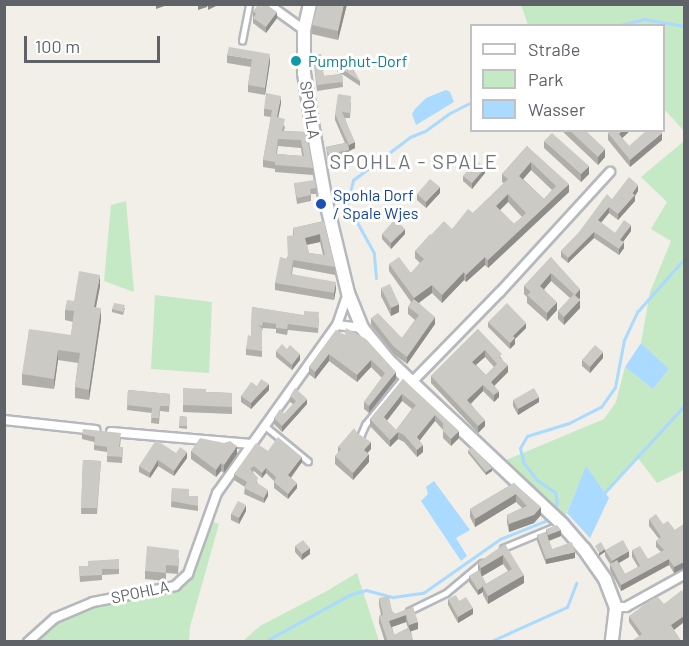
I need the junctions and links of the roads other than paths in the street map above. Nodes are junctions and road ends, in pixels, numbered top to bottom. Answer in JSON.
{"nodes":[{"id":1,"x":249,"y":4,"type":"edge"},
{"id":2,"x":268,"y":4,"type":"edge"},
{"id":3,"x":310,"y":4,"type":"edge"},
{"id":4,"x":304,"y":30,"type":"junction"},
{"id":5,"x":242,"y":41,"type":"dead end"},
{"id":6,"x":610,"y":172,"type":"dead end"},
{"id":7,"x":348,"y":293,"type":"junction"},
{"id":8,"x":337,"y":325,"type":"junction"},
{"id":9,"x":362,"y":328,"type":"junction"},
{"id":10,"x":409,"y":378,"type":"junction"},
{"id":11,"x":4,"y":420,"type":"edge"},
{"id":12,"x":264,"y":425,"type":"junction"},
{"id":13,"x":360,"y":436,"type":"edge"},
{"id":14,"x":250,"y":444,"type":"junction"},
{"id":15,"x":308,"y":461,"type":"dead end"},
{"id":16,"x":559,"y":521,"type":"junction"},
{"id":17,"x":501,"y":549,"type":"edge"},
{"id":18,"x":491,"y":555,"type":"edge"},
{"id":19,"x":684,"y":575,"type":"edge"},
{"id":20,"x":616,"y":607,"type":"junction"},
{"id":21,"x":407,"y":612,"type":"edge"},
{"id":22,"x":28,"y":642,"type":"edge"},
{"id":23,"x":612,"y":642,"type":"edge"}],
"edges":[{"from":1,"to":5,"type":"lane"},
{"from":2,"to":4,"type":"street"},
{"from":3,"to":4,"type":"street","name":"SPOHLA"},
{"from":4,"to":7,"type":"street","name":"SPOHLA"},
{"from":6,"to":10,"type":"street"},
{"from":7,"to":8,"type":"street","name":"SPOHLA"},
{"from":7,"to":9,"type":"street","name":"SPOHLA"},
{"from":8,"to":9,"type":"street"},
{"from":8,"to":12,"type":"street","name":"SPOHLA"},
{"from":9,"to":10,"type":"street","name":"SPOHLA"},
{"from":10,"to":13,"type":"lane"},
{"from":10,"to":16,"type":"street","name":"SPOHLA"},
{"from":11,"to":14,"type":"street"},
{"from":12,"to":14,"type":"street","name":"SPOHLA"},
{"from":12,"to":15,"type":"lane"},
{"from":14,"to":22,"type":"street","name":"SPOHLA"},
{"from":16,"to":17,"type":"lane"},
{"from":16,"to":20,"type":"street","name":"SPOHLA"},
{"from":18,"to":21,"type":"lane"},
{"from":19,"to":20,"type":"street"},
{"from":20,"to":23,"type":"street"}]}
